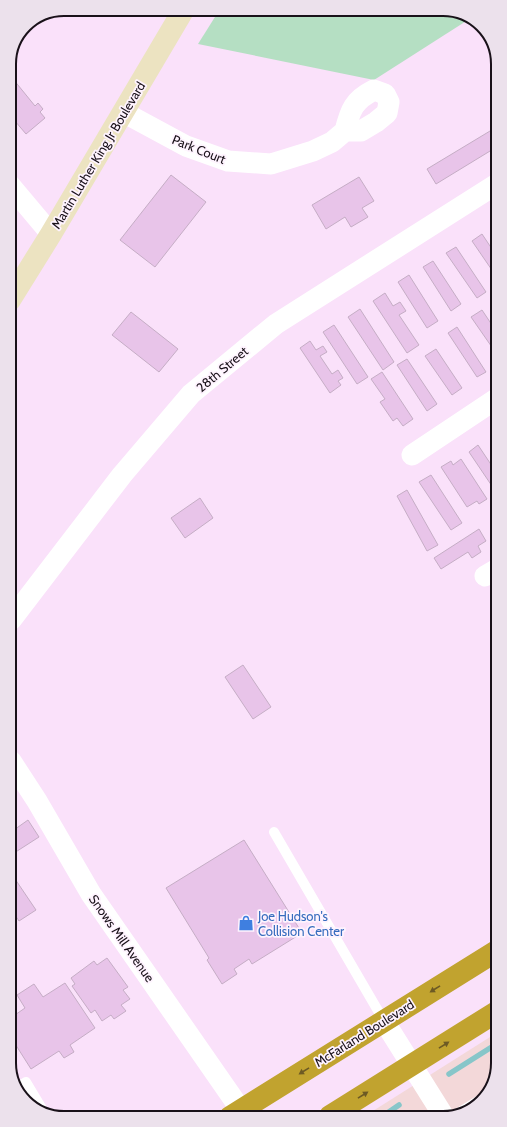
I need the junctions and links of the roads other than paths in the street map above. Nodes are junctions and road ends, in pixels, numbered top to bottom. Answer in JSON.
{"nodes":[{"id":1,"x":180,"y":16,"type":"edge"},
{"id":2,"x":123,"y":112,"type":"junction"},
{"id":3,"x":345,"y":131,"type":"dead end"},
{"id":4,"x":491,"y":188,"type":"edge"},
{"id":5,"x":16,"y":191,"type":"edge"},
{"id":6,"x":51,"y":234,"type":"junction"},
{"id":7,"x":16,"y":290,"type":"edge"},
{"id":8,"x":491,"y":402,"type":"edge"},
{"id":9,"x":412,"y":455,"type":"dead end"},
{"id":10,"x":16,"y":614,"type":"edge"},
{"id":11,"x":16,"y":769,"type":"edge"},
{"id":12,"x":274,"y":832,"type":"dead end"},
{"id":13,"x":491,"y":954,"type":"edge"},
{"id":14,"x":491,"y":1015,"type":"edge"},
{"id":15,"x":384,"y":1020,"type":"junction"},
{"id":16,"x":411,"y":1065,"type":"junction"},
{"id":17,"x":21,"y":1085,"type":"edge"},
{"id":18,"x":40,"y":1105,"type":"edge"},
{"id":19,"x":235,"y":1111,"type":"edge"},
{"id":20,"x":239,"y":1111,"type":"edge"},
{"id":21,"x":338,"y":1111,"type":"edge"},
{"id":22,"x":440,"y":1111,"type":"edge"}],
"edges":[{"from":1,"to":2,"type":"main road","name":"Martin Luther King Jr Boulevard"},
{"from":2,"to":3,"type":"street","name":"Park Court"},
{"from":2,"to":6,"type":"main road","name":"Martin Luther King Jr Boulevard"},
{"from":4,"to":10,"type":"street","name":"28th Street"},
{"from":5,"to":6,"type":"street"},
{"from":6,"to":7,"type":"main road","name":"Martin Luther King Jr Boulevard"},
{"from":8,"to":9,"type":"street"},
{"from":11,"to":19,"type":"street","name":"Snows Mill Avenue"},
{"from":12,"to":15,"type":"lane"},
{"from":13,"to":15,"type":"highway","name":"McFarland Boulevard","one_way":true},
{"from":16,"to":14,"type":"highway","one_way":true},
{"from":15,"to":16,"type":"street"},
{"from":15,"to":20,"type":"highway","name":"McFarland Boulevard","one_way":true},
{"from":21,"to":16,"type":"highway","one_way":true},
{"from":16,"to":22,"type":"street"},
{"from":17,"to":18,"type":"lane"}]}
